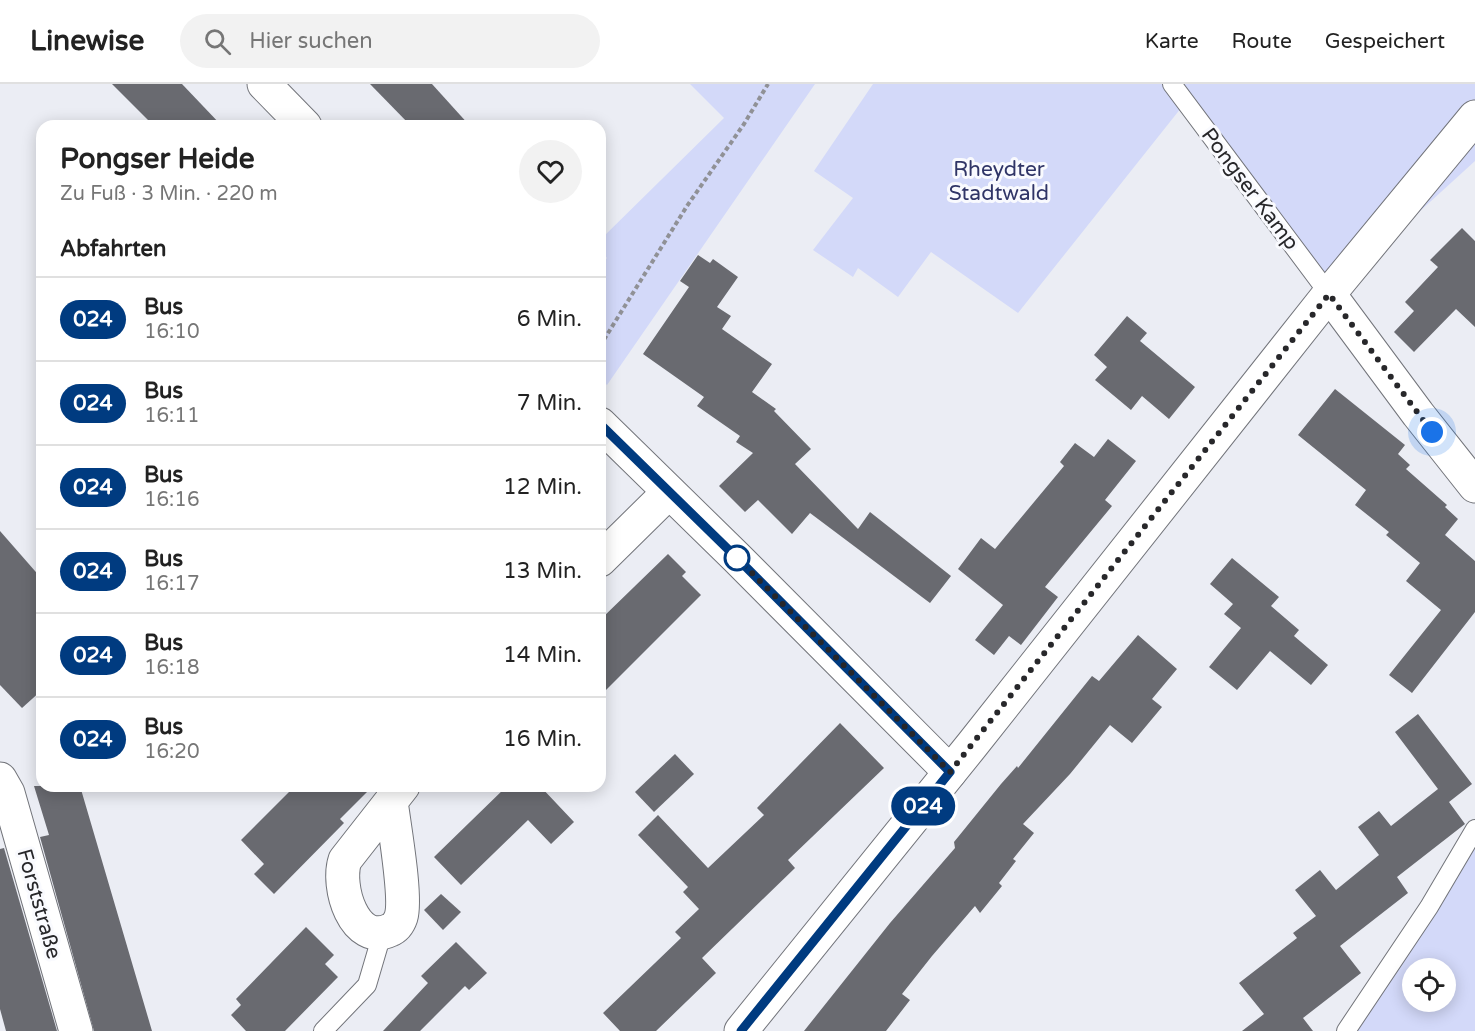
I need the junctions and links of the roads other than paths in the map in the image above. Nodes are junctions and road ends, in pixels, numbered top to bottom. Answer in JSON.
{"nodes":[{"id":1,"x":264,"y":84,"type":"edge"},
{"id":2,"x":1172,"y":84,"type":"edge"},
{"id":3,"x":1475,"y":117,"type":"edge"},
{"id":4,"x":299,"y":120,"type":"edge"},
{"id":5,"x":1329,"y":294,"type":"junction"},
{"id":6,"x":606,"y":430,"type":"edge"},
{"id":7,"x":1475,"y":486,"type":"edge"},
{"id":8,"x":669,"y":492,"type":"junction"},
{"id":9,"x":606,"y":554,"type":"edge"},
{"id":10,"x":950,"y":772,"type":"junction"},
{"id":11,"x":0,"y":779,"type":"edge"},
{"id":12,"x":397,"y":794,"type":"edge"},
{"id":13,"x":1475,"y":829,"type":"edge"},
{"id":14,"x":382,"y":934,"type":"junction"},
{"id":15,"x":76,"y":1031,"type":"edge"},
{"id":16,"x":323,"y":1031,"type":"edge"},
{"id":17,"x":741,"y":1031,"type":"edge"},
{"id":18,"x":1346,"y":1031,"type":"edge"}],
"edges":[{"from":1,"to":4,"type":"street"},
{"from":2,"to":5,"type":"lane","name":"Pongser Kamp"},
{"from":3,"to":5,"type":"street"},
{"from":5,"to":7,"type":"street","name":"Pongser Kamp"},
{"from":5,"to":10,"type":"street"},
{"from":6,"to":8,"type":"street"},
{"from":8,"to":9,"type":"street"},
{"from":8,"to":10,"type":"street"},
{"from":10,"to":17,"type":"street"},
{"from":11,"to":15,"type":"street","name":"Forststraße"},
{"from":12,"to":14,"type":"street"},
{"from":12,"to":14,"type":"street"},
{"from":13,"to":18,"type":"lane"},
{"from":14,"to":16,"type":"lane"}]}
